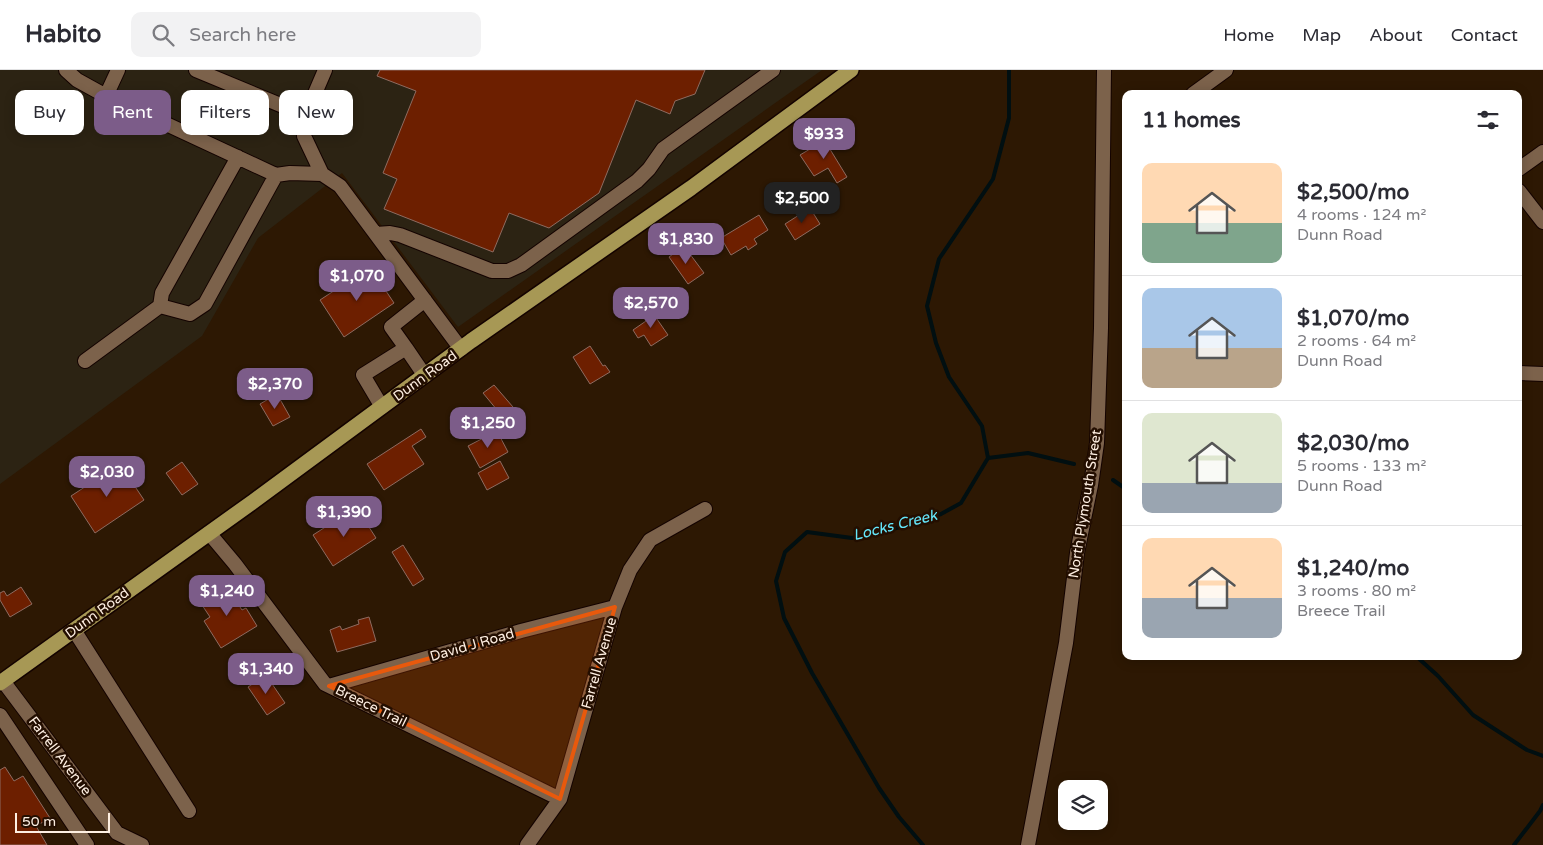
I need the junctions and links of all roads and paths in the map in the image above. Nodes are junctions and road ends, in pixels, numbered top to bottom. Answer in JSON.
{"nodes":[{"id":1,"x":66,"y":70,"type":"edge"},
{"id":2,"x":118,"y":70,"type":"edge"},
{"id":3,"x":196,"y":70,"type":"edge"},
{"id":4,"x":325,"y":70,"type":"edge"},
{"id":5,"x":772,"y":70,"type":"edge"},
{"id":6,"x":851,"y":70,"type":"edge"},
{"id":7,"x":1104,"y":70,"type":"edge"},
{"id":8,"x":1226,"y":70,"type":"edge"},
{"id":9,"x":95,"y":90,"type":"edge"},
{"id":10,"x":109,"y":90,"type":"edge"},
{"id":11,"x":316,"y":90,"type":"edge"},
{"id":12,"x":1198,"y":90,"type":"edge"},
{"id":13,"x":279,"y":104,"type":"edge"},
{"id":14,"x":171,"y":126,"type":"edge"},
{"id":15,"x":304,"y":135,"type":"edge"},
{"id":16,"x":1543,"y":152,"type":"edge"},
{"id":17,"x":238,"y":157,"type":"junction"},
{"id":18,"x":1522,"y":168,"type":"edge"},
{"id":19,"x":322,"y":174,"type":"junction"},
{"id":20,"x":276,"y":176,"type":"junction"},
{"id":21,"x":1522,"y":195,"type":"edge"},
{"id":22,"x":1543,"y":222,"type":"edge"},
{"id":23,"x":376,"y":234,"type":"junction"},
{"id":24,"x":425,"y":300,"type":"junction"},
{"id":25,"x":160,"y":306,"type":"junction"},
{"id":26,"x":406,"y":348,"type":"junction"},
{"id":27,"x":461,"y":349,"type":"junction"},
{"id":28,"x":85,"y":361,"type":"dead end"},
{"id":29,"x":1522,"y":373,"type":"edge"},
{"id":30,"x":1543,"y":374,"type":"edge"},
{"id":31,"x":425,"y":376,"type":"junction"},
{"id":32,"x":382,"y":407,"type":"junction"},
{"id":33,"x":705,"y":509,"type":"dead end"},
{"id":34,"x":209,"y":533,"type":"junction"},
{"id":35,"x":615,"y":607,"type":"junction"},
{"id":36,"x":74,"y":630,"type":"junction"},
{"id":37,"x":2,"y":682,"type":"edge"},
{"id":38,"x":329,"y":686,"type":"junction"},
{"id":39,"x":0,"y":715,"type":"edge"},
{"id":40,"x":560,"y":800,"type":"junction"},
{"id":41,"x":190,"y":811,"type":"dead end"},
{"id":42,"x":87,"y":845,"type":"edge"},
{"id":43,"x":142,"y":845,"type":"edge"},
{"id":44,"x":527,"y":845,"type":"edge"},
{"id":45,"x":1028,"y":845,"type":"edge"}],
"edges":[{"from":1,"to":9,"type":"street"},
{"from":2,"to":10,"type":"street"},
{"from":3,"to":13,"type":"street"},
{"from":4,"to":11,"type":"street"},
{"from":5,"to":23,"type":"street"},
{"from":6,"to":27,"type":"main road","name":"Dunn Road"},
{"from":7,"to":45,"type":"street","name":"North Plymouth Street"},
{"from":8,"to":12,"type":"street"},
{"from":14,"to":17,"type":"street"},
{"from":15,"to":19,"type":"street"},
{"from":16,"to":18,"type":"street"},
{"from":17,"to":20,"type":"street"},
{"from":17,"to":25,"type":"street"},
{"from":19,"to":20,"type":"street"},
{"from":19,"to":23,"type":"street"},
{"from":20,"to":25,"type":"street"},
{"from":21,"to":22,"type":"street"},
{"from":23,"to":24,"type":"street"},
{"from":24,"to":26,"type":"street"},
{"from":24,"to":27,"type":"street"},
{"from":25,"to":28,"type":"street"},
{"from":26,"to":31,"type":"street"},
{"from":26,"to":32,"type":"street"},
{"from":27,"to":31,"type":"main road","name":"Dunn Road"},
{"from":29,"to":30,"type":"street"},
{"from":31,"to":32,"type":"main road","name":"Dunn Road"},
{"from":32,"to":34,"type":"main road","name":"Dunn Road"},
{"from":33,"to":35,"type":"street","name":"Farrell Avenue"},
{"from":34,"to":36,"type":"main road","name":"Dunn Road"},
{"from":34,"to":38,"type":"street","name":"Breece Trail"},
{"from":35,"to":38,"type":"street","name":"David J Road"},
{"from":35,"to":40,"type":"street","name":"Farrell Avenue"},
{"from":36,"to":37,"type":"main road","name":"Dunn Road"},
{"from":36,"to":41,"type":"street"},
{"from":37,"to":43,"type":"street","name":"Farrell Avenue"},
{"from":38,"to":40,"type":"street","name":"Breece Trail"},
{"from":39,"to":42,"type":"street"},
{"from":40,"to":44,"type":"street","name":"Farrell Avenue"}]}
